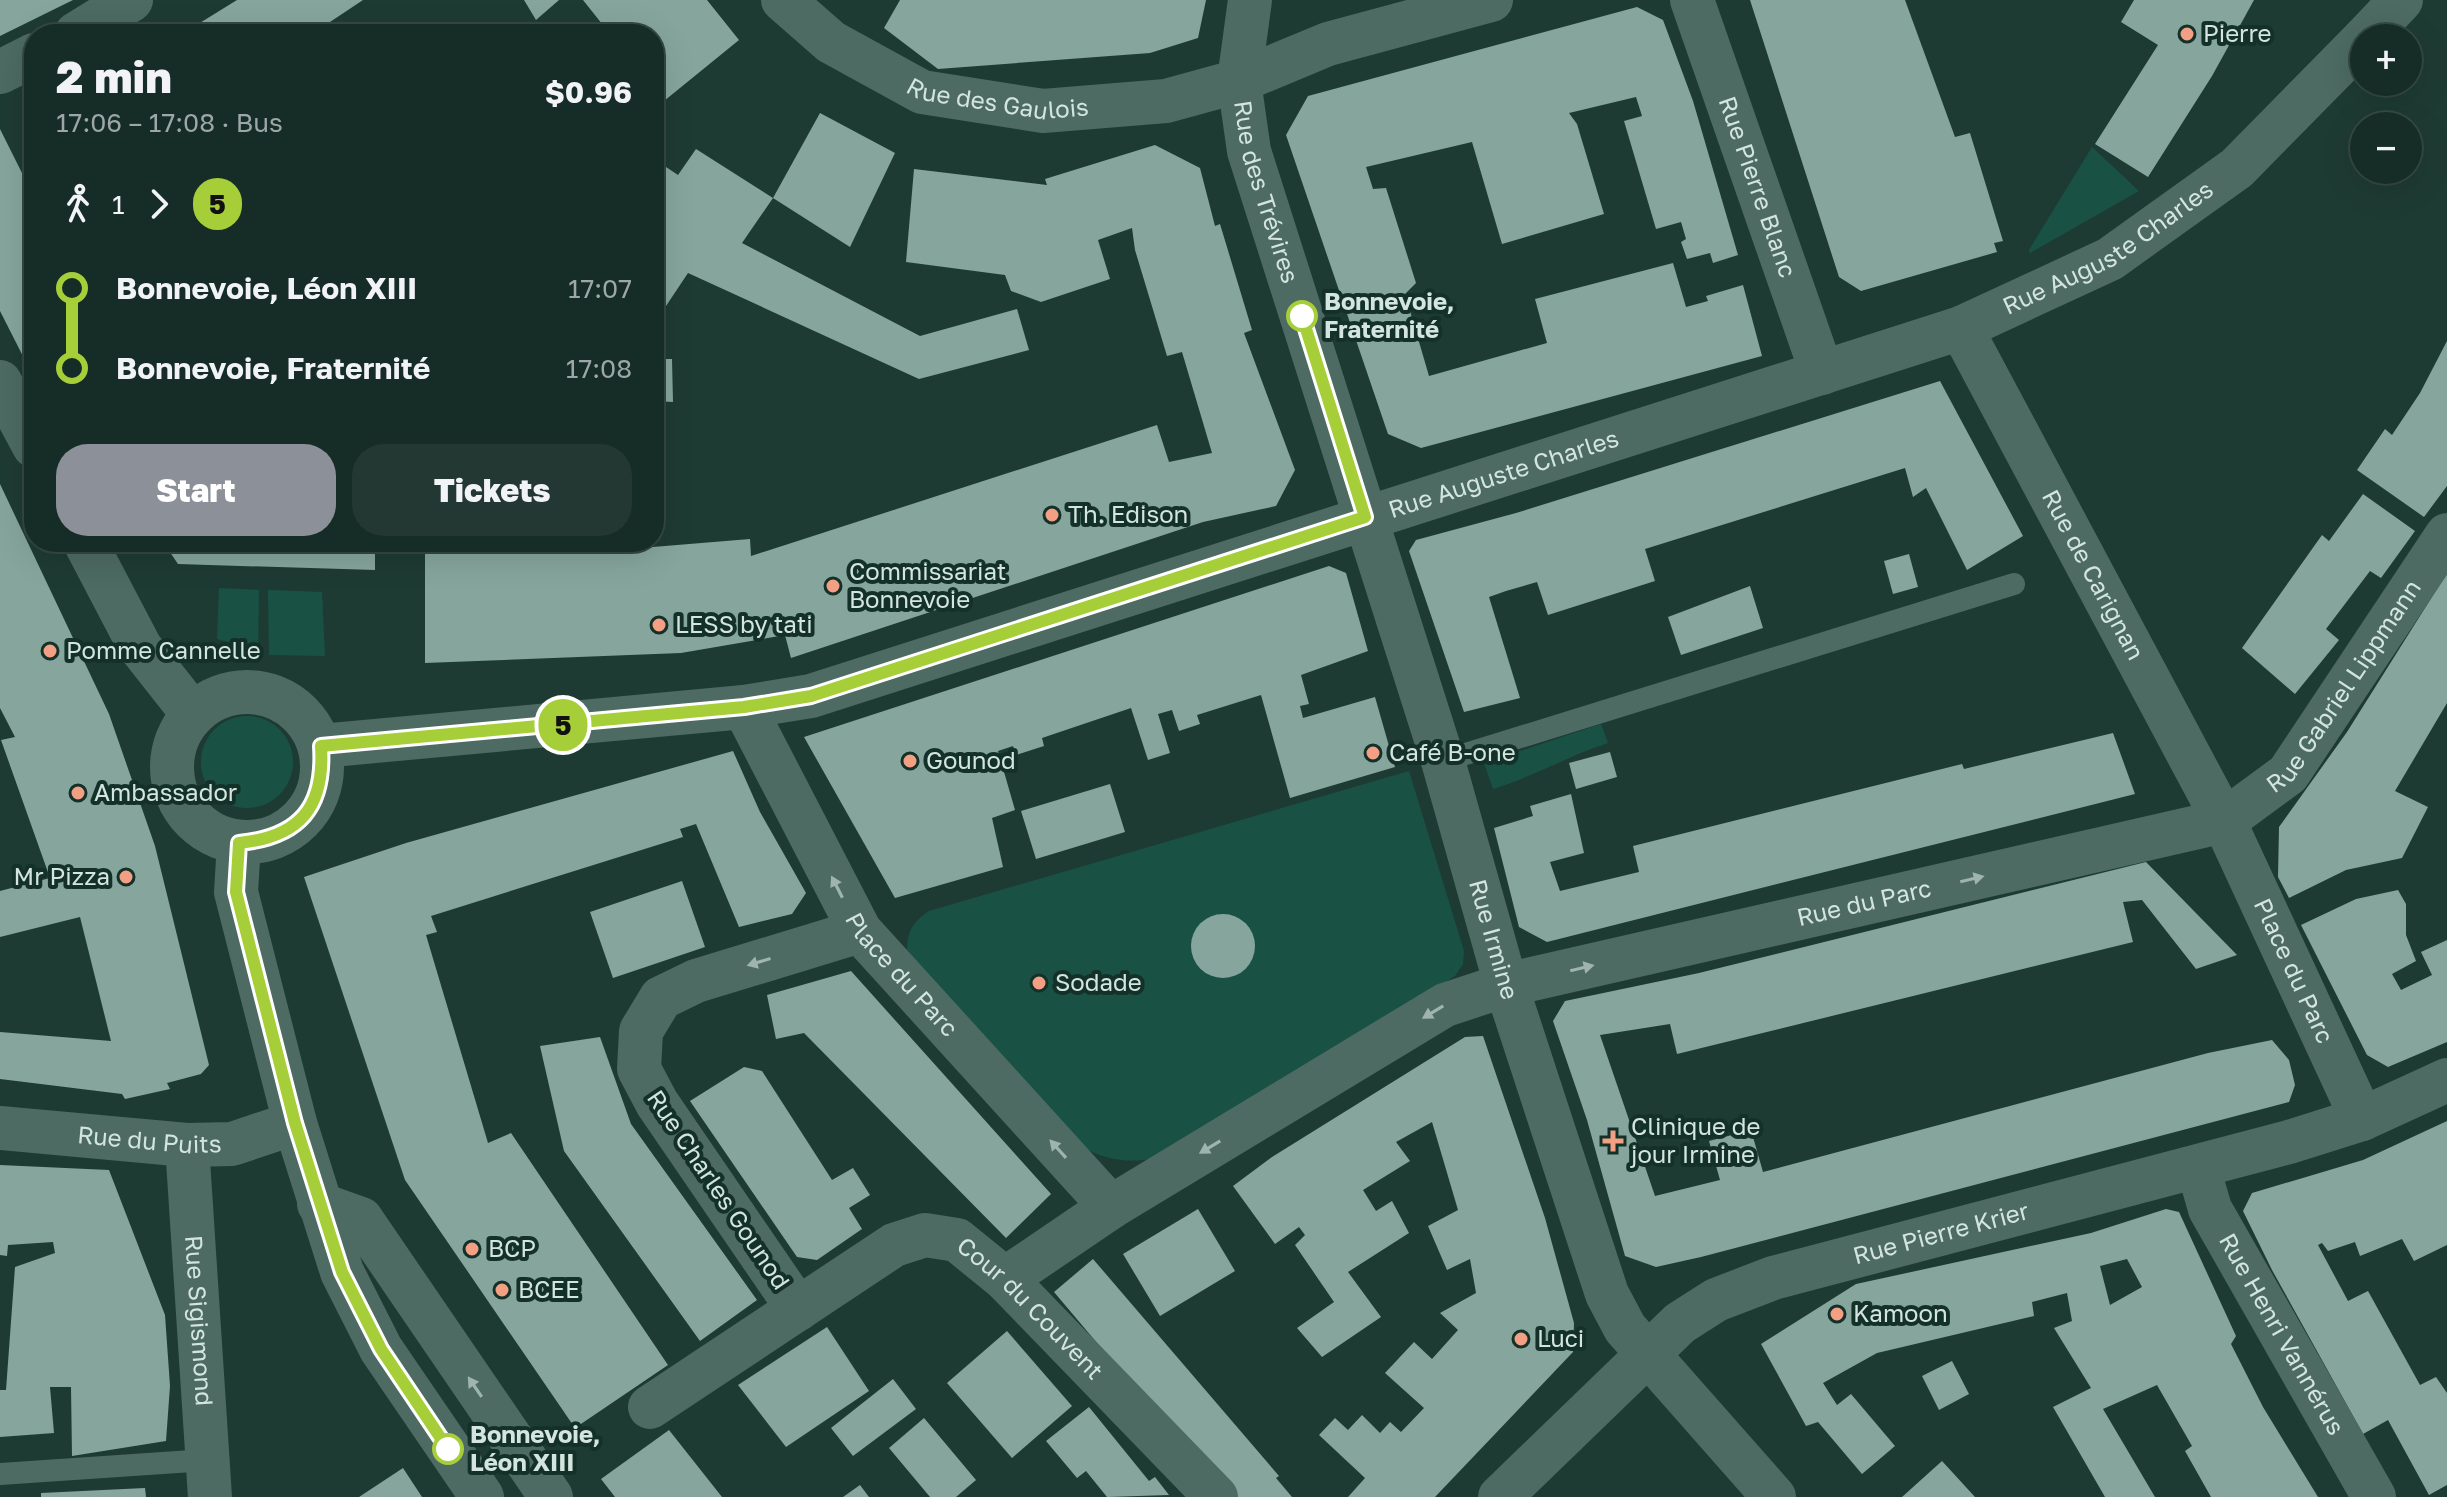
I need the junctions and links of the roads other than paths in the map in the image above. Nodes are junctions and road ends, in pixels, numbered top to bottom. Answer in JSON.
{"nodes":[{"id":1,"x":131,"y":0,"type":"edge"},
{"id":2,"x":783,"y":0,"type":"edge"},
{"id":3,"x":1250,"y":0,"type":"edge"},
{"id":4,"x":1491,"y":0,"type":"edge"},
{"id":5,"x":1692,"y":0,"type":"edge"},
{"id":6,"x":2396,"y":2,"type":"edge"},
{"id":7,"x":92,"y":24,"type":"edge"},
{"id":8,"x":2376,"y":24,"type":"edge"},
{"id":9,"x":2350,"y":52,"type":"edge"},
{"id":10,"x":24,"y":60,"type":"edge"},
{"id":11,"x":0,"y":72,"type":"edge"},
{"id":12,"x":1239,"y":81,"type":"junction"},
{"id":13,"x":1961,"y":328,"type":"junction"},
{"id":14,"x":1822,"y":373,"type":"junction"},
{"id":15,"x":0,"y":382,"type":"edge"},
{"id":16,"x":24,"y":427,"type":"edge"},
{"id":17,"x":1365,"y":517,"type":"junction"},
{"id":18,"x":2447,"y":535,"type":"edge"},
{"id":19,"x":90,"y":552,"type":"edge"},
{"id":20,"x":2014,"y":584,"type":"dead end"},
{"id":21,"x":744,"y":707,"type":"junction"},
{"id":22,"x":192,"y":713,"type":"junction"},
{"id":23,"x":321,"y":746,"type":"junction"},
{"id":24,"x":1443,"y":761,"type":"junction"},
{"id":25,"x":2224,"y":821,"type":"junction"},
{"id":26,"x":239,"y":843,"type":"junction"},
{"id":27,"x":860,"y":931,"type":"junction"},
{"id":28,"x":1506,"y":985,"type":"junction"},
{"id":29,"x":2447,"y":1080,"type":"edge"},
{"id":30,"x":2362,"y":1119,"type":"junction"},
{"id":31,"x":295,"y":1123,"type":"junction"},
{"id":32,"x":0,"y":1128,"type":"edge"},
{"id":33,"x":187,"y":1145,"type":"junction"},
{"id":34,"x":2198,"y":1167,"type":"junction"},
{"id":35,"x":319,"y":1204,"type":"junction"},
{"id":36,"x":1111,"y":1207,"type":"junction"},
{"id":37,"x":1005,"y":1279,"type":"junction"},
{"id":38,"x":798,"y":1309,"type":"junction"},
{"id":39,"x":1646,"y":1353,"type":"junction"},
{"id":40,"x":650,"y":1407,"type":"dead end"},
{"id":41,"x":0,"y":1474,"type":"edge"},
{"id":42,"x":209,"y":1478,"type":"edge"},
{"id":43,"x":482,"y":1497,"type":"edge"},
{"id":44,"x":551,"y":1497,"type":"edge"},
{"id":45,"x":1216,"y":1497,"type":"edge"},
{"id":46,"x":1500,"y":1497,"type":"edge"},
{"id":47,"x":1774,"y":1497,"type":"edge"},
{"id":48,"x":2374,"y":1497,"type":"edge"}],
"edges":[{"from":1,"to":7,"type":"street"},
{"from":2,"to":12,"type":"street","name":"Rue des Gaulois"},
{"from":3,"to":12,"type":"street","name":"Rue des Trévires"},
{"from":4,"to":12,"type":"street","name":"Rue des Gaulois"},
{"from":5,"to":14,"type":"street","name":"Rue Pierre Blanc"},
{"from":6,"to":8,"type":"street","name":"Rue Auguste Charles"},
{"from":9,"to":13,"type":"street","name":"Rue Auguste Charles"},
{"from":10,"to":11,"type":"street"},
{"from":12,"to":17,"type":"street","name":"Rue des Trévires"},
{"from":13,"to":14,"type":"street","name":"Rue Auguste Charles"},
{"from":13,"to":25,"type":"street","name":"Rue de Carignan"},
{"from":14,"to":17,"type":"street","name":"Rue Auguste Charles"},
{"from":15,"to":16,"type":"street"},
{"from":17,"to":21,"type":"street","name":"Rue Auguste Charles"},
{"from":17,"to":24,"type":"street","name":"Rue Irmine"},
{"from":18,"to":25,"type":"street","name":"Rue Gabriel Lippmann"},
{"from":19,"to":22,"type":"street"},
{"from":20,"to":24,"type":"lane"},
{"from":21,"to":23,"type":"street","name":"Rue Auguste Charles"},
{"from":27,"to":21,"type":"street","name":"Place du Parc","one_way":true},
{"from":22,"to":23,"type":"street"},
{"from":22,"to":26,"type":"street"},
{"from":23,"to":26,"type":"street"},
{"from":24,"to":28,"type":"street","name":"Rue Irmine"},
{"from":28,"to":25,"type":"street","name":"Rue du Parc","one_way":true},
{"from":25,"to":30,"type":"street","name":"Place du Parc"},
{"from":26,"to":31,"type":"street"},
{"from":36,"to":27,"type":"street","name":"Place du Parc","one_way":true},
{"from":27,"to":38,"type":"street","name":"Rue Charles Gounod","one_way":true},
{"from":28,"to":36,"type":"street","one_way":true},
{"from":28,"to":39,"type":"street","name":"Rue Irmine"},
{"from":29,"to":30,"type":"street","name":"Rue Pierre Krier"},
{"from":30,"to":34,"type":"street","name":"Rue Pierre Krier"},
{"from":31,"to":33,"type":"street","name":"Rue du Puits"},
{"from":31,"to":35,"type":"street"},
{"from":32,"to":33,"type":"street","name":"Rue du Puits"},
{"from":33,"to":42,"type":"street","name":"Rue Sigismond"},
{"from":34,"to":39,"type":"street","name":"Rue Pierre Krier"},
{"from":34,"to":48,"type":"street","name":"Rue Henri Vannérus"},
{"from":35,"to":43,"type":"street"},
{"from":44,"to":35,"type":"street","one_way":true},
{"from":36,"to":37,"type":"street"},
{"from":37,"to":38,"type":"street","name":"Cour du Couvent"},
{"from":37,"to":45,"type":"street","name":"Cour du Couvent"},
{"from":38,"to":40,"type":"street","name":"Cour du Couvent"},
{"from":39,"to":46,"type":"street","name":"Rue Pierre Krier"},
{"from":39,"to":47,"type":"street","name":"Rue Irmine"},
{"from":41,"to":42,"type":"lane"}]}
